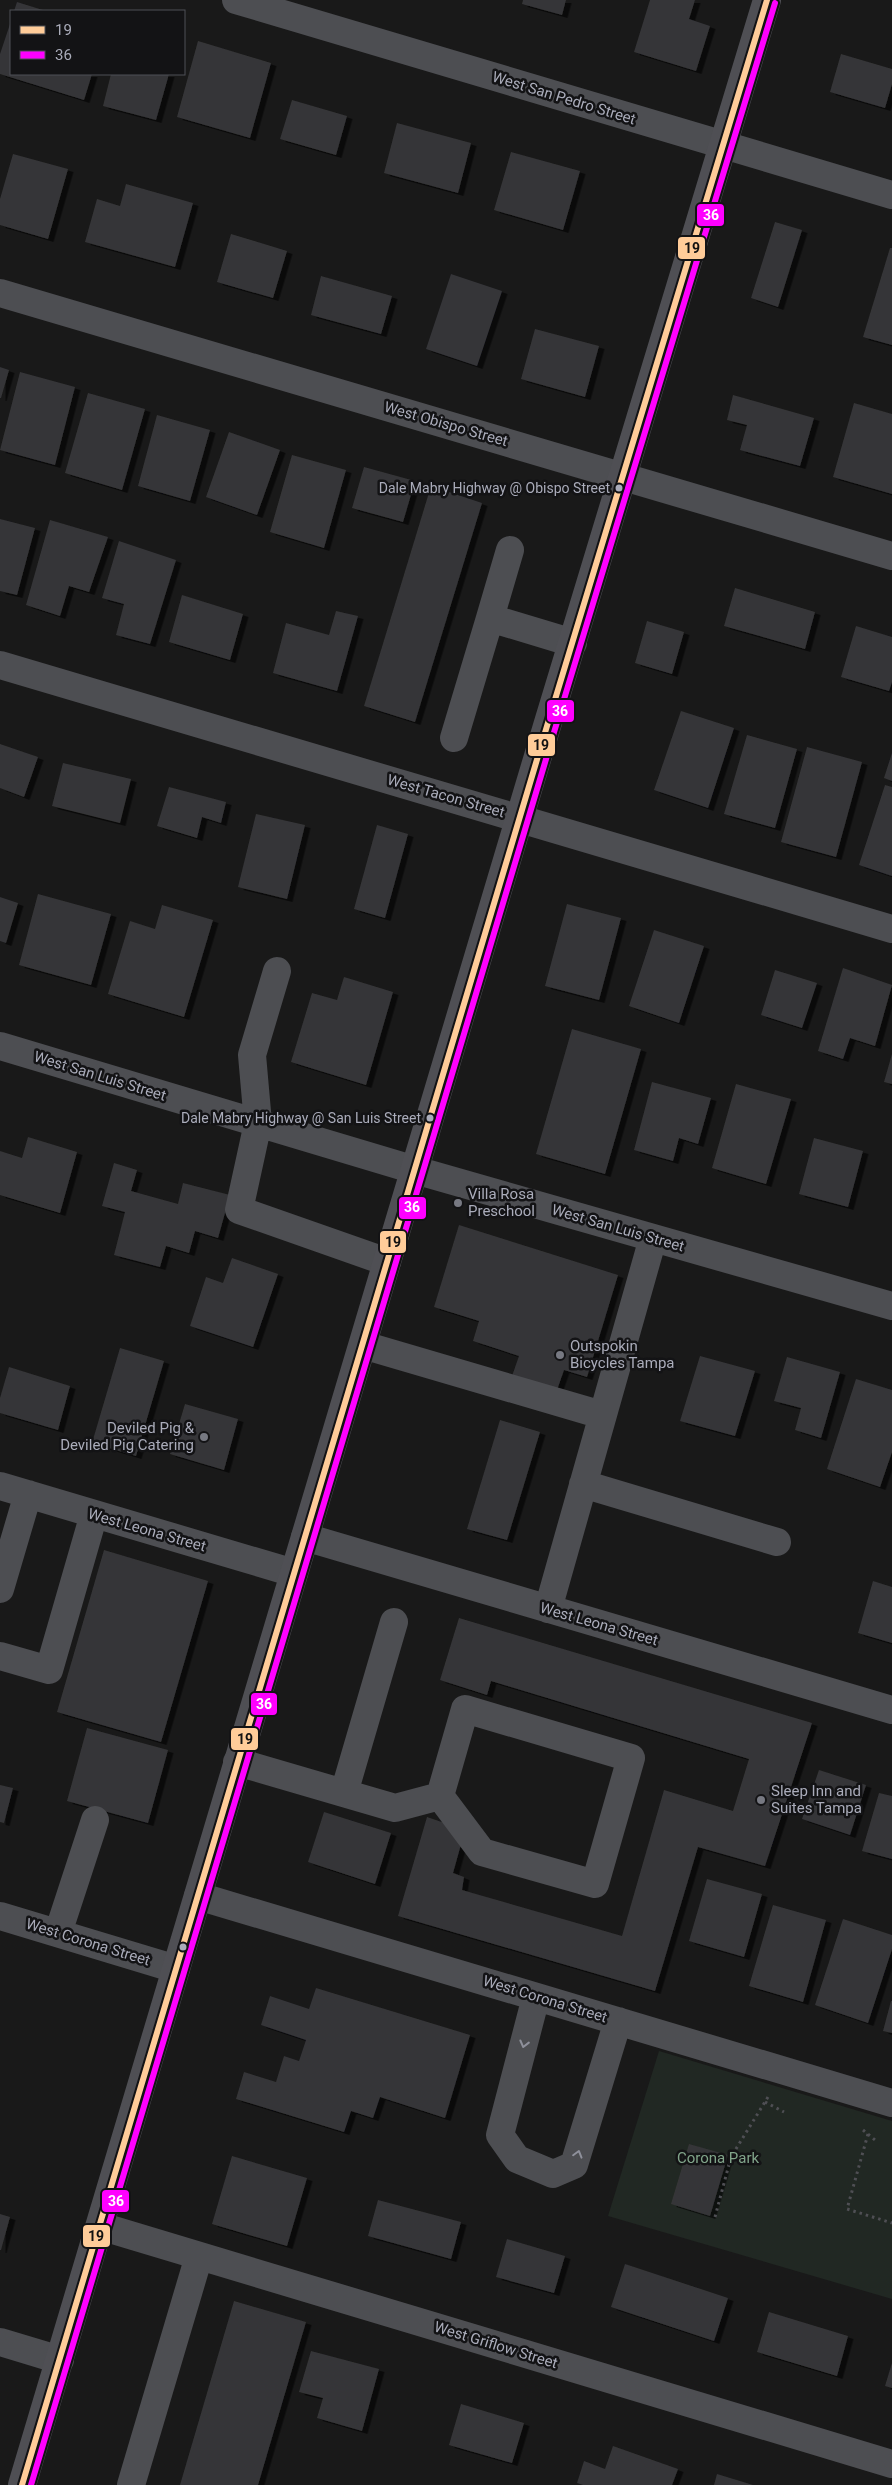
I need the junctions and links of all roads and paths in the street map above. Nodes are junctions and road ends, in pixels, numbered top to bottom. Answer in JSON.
{"nodes":[{"id":1,"x":236,"y":0,"type":"edge"},
{"id":2,"x":767,"y":0,"type":"edge"},
{"id":3,"x":723,"y":145,"type":"junction"},
{"id":4,"x":892,"y":195,"type":"edge"},
{"id":5,"x":0,"y":293,"type":"edge"},
{"id":6,"x":623,"y":476,"type":"junction"},
{"id":7,"x":510,"y":550,"type":"dead end"},
{"id":8,"x":892,"y":556,"type":"edge"},
{"id":9,"x":490,"y":618,"type":"junction"},
{"id":10,"x":573,"y":643,"type":"junction"},
{"id":11,"x":0,"y":665,"type":"edge"},
{"id":12,"x":454,"y":738,"type":"dead end"},
{"id":13,"x":520,"y":818,"type":"junction"},
{"id":14,"x":892,"y":929,"type":"edge"},
{"id":15,"x":277,"y":971,"type":"dead end"},
{"id":16,"x":0,"y":1046,"type":"edge"},
{"id":17,"x":258,"y":1123,"type":"junction"},
{"id":18,"x":415,"y":1170,"type":"junction"},
{"id":19,"x":652,"y":1238,"type":"junction"},
{"id":20,"x":387,"y":1262,"type":"junction"},
{"id":21,"x":892,"y":1306,"type":"edge"},
{"id":22,"x":363,"y":1345,"type":"junction"},
{"id":23,"x":602,"y":1416,"type":"junction"},
{"id":24,"x":583,"y":1484,"type":"junction"},
{"id":25,"x":0,"y":1486,"type":"edge"},
{"id":26,"x":28,"y":1494,"type":"junction"},
{"id":27,"x":94,"y":1514,"type":"junction"},
{"id":28,"x":305,"y":1537,"type":"junction"},
{"id":29,"x":777,"y":1542,"type":"dead end"},
{"id":30,"x":294,"y":1573,"type":"junction"},
{"id":31,"x":0,"y":1589,"type":"edge"},
{"id":32,"x":548,"y":1609,"type":"junction"},
{"id":33,"x":394,"y":1622,"type":"dead end"},
{"id":34,"x":0,"y":1656,"type":"edge"},
{"id":35,"x":892,"y":1710,"type":"edge"},
{"id":36,"x":238,"y":1762,"type":"junction"},
{"id":37,"x":344,"y":1793,"type":"junction"},
{"id":38,"x":440,"y":1796,"type":"junction"},
{"id":39,"x":94,"y":1820,"type":"dead end"},
{"id":40,"x":198,"y":1896,"type":"junction"},
{"id":41,"x":0,"y":1916,"type":"edge"},
{"id":42,"x":58,"y":1934,"type":"junction"},
{"id":43,"x":176,"y":1969,"type":"junction"},
{"id":44,"x":536,"y":1997,"type":"junction"},
{"id":45,"x":618,"y":2022,"type":"junction"},
{"id":46,"x":772,"y":2090,"type":"dead end"},
{"id":47,"x":765,"y":2102,"type":"junction"},
{"id":48,"x":892,"y":2103,"type":"edge"},
{"id":49,"x":784,"y":2112,"type":"dead end"},
{"id":50,"x":862,"y":2130,"type":"dead end"},
{"id":51,"x":868,"y":2134,"type":"junction"},
{"id":52,"x":875,"y":2140,"type":"dead end"},
{"id":53,"x":715,"y":2217,"type":"dead end"},
{"id":54,"x":892,"y":2223,"type":"edge"},
{"id":55,"x":100,"y":2226,"type":"junction"},
{"id":56,"x":199,"y":2256,"type":"junction"},
{"id":57,"x":0,"y":2342,"type":"edge"},
{"id":58,"x":60,"y":2360,"type":"junction"},
{"id":59,"x":892,"y":2464,"type":"edge"},
{"id":60,"x":22,"y":2485,"type":"edge"},
{"id":61,"x":131,"y":2485,"type":"edge"}],
"edges":[{"from":1,"to":3,"type":"street","name":"West San Pedro Street"},
{"from":2,"to":3,"type":"main road"},
{"from":3,"to":4,"type":"street","name":"West San Pedro Street"},
{"from":3,"to":6,"type":"main road"},
{"from":5,"to":6,"type":"street","name":"West Obispo Street"},
{"from":6,"to":8,"type":"street","name":"West Obispo Street"},
{"from":6,"to":10,"type":"main road"},
{"from":7,"to":9,"type":"street"},
{"from":9,"to":10,"type":"street"},
{"from":9,"to":12,"type":"street"},
{"from":10,"to":13,"type":"main road"},
{"from":11,"to":13,"type":"street","name":"West Tacon Street"},
{"from":13,"to":14,"type":"street","name":"West Tacon Street"},
{"from":13,"to":18,"type":"main road"},
{"from":15,"to":17,"type":"street"},
{"from":16,"to":17,"type":"street","name":"West San Luis Street"},
{"from":17,"to":18,"type":"street","name":"West San Luis Street"},
{"from":17,"to":20,"type":"street"},
{"from":18,"to":19,"type":"street","name":"West San Luis Street"},
{"from":18,"to":20,"type":"main road"},
{"from":19,"to":21,"type":"street","name":"West San Luis Street"},
{"from":19,"to":23,"type":"street"},
{"from":20,"to":22,"type":"main road"},
{"from":22,"to":23,"type":"street"},
{"from":22,"to":28,"type":"main road"},
{"from":23,"to":24,"type":"street"},
{"from":24,"to":29,"type":"street"},
{"from":24,"to":32,"type":"street"},
{"from":25,"to":26,"type":"street","name":"West Leona Street"},
{"from":26,"to":27,"type":"street","name":"West Leona Street"},
{"from":26,"to":31,"type":"street"},
{"from":27,"to":30,"type":"street","name":"West Leona Street"},
{"from":27,"to":34,"type":"street"},
{"from":28,"to":30,"type":"main road"},
{"from":28,"to":32,"type":"street","name":"West Leona Street"},
{"from":30,"to":36,"type":"main road"},
{"from":32,"to":35,"type":"street","name":"West Leona Street"},
{"from":33,"to":37,"type":"street"},
{"from":36,"to":37,"type":"street"},
{"from":36,"to":40,"type":"main road"},
{"from":37,"to":38,"type":"street"},
{"from":38,"to":38,"type":"street"},
{"from":39,"to":42,"type":"street"},
{"from":40,"to":43,"type":"main road"},
{"from":40,"to":44,"type":"street","name":"West Corona Street"},
{"from":41,"to":42,"type":"street","name":"West Corona Street"},
{"from":42,"to":43,"type":"street","name":"West Corona Street"},
{"from":43,"to":55,"type":"main road"},
{"from":44,"to":45,"type":"street","name":"West Corona Street"},
{"from":44,"to":45,"type":"street","one_way":true},
{"from":45,"to":48,"type":"street","name":"West Corona Street"},
{"from":46,"to":47,"type":"path"},
{"from":47,"to":49,"type":"path"},
{"from":47,"to":53,"type":"path"},
{"from":50,"to":51,"type":"path"},
{"from":51,"to":52,"type":"path"},
{"from":51,"to":54,"type":"path"},
{"from":55,"to":56,"type":"street","name":"West Griflow Street"},
{"from":55,"to":58,"type":"main road"},
{"from":56,"to":59,"type":"street","name":"West Griflow Street"},
{"from":56,"to":61,"type":"street"},
{"from":57,"to":58,"type":"street"},
{"from":58,"to":60,"type":"main road"}]}
